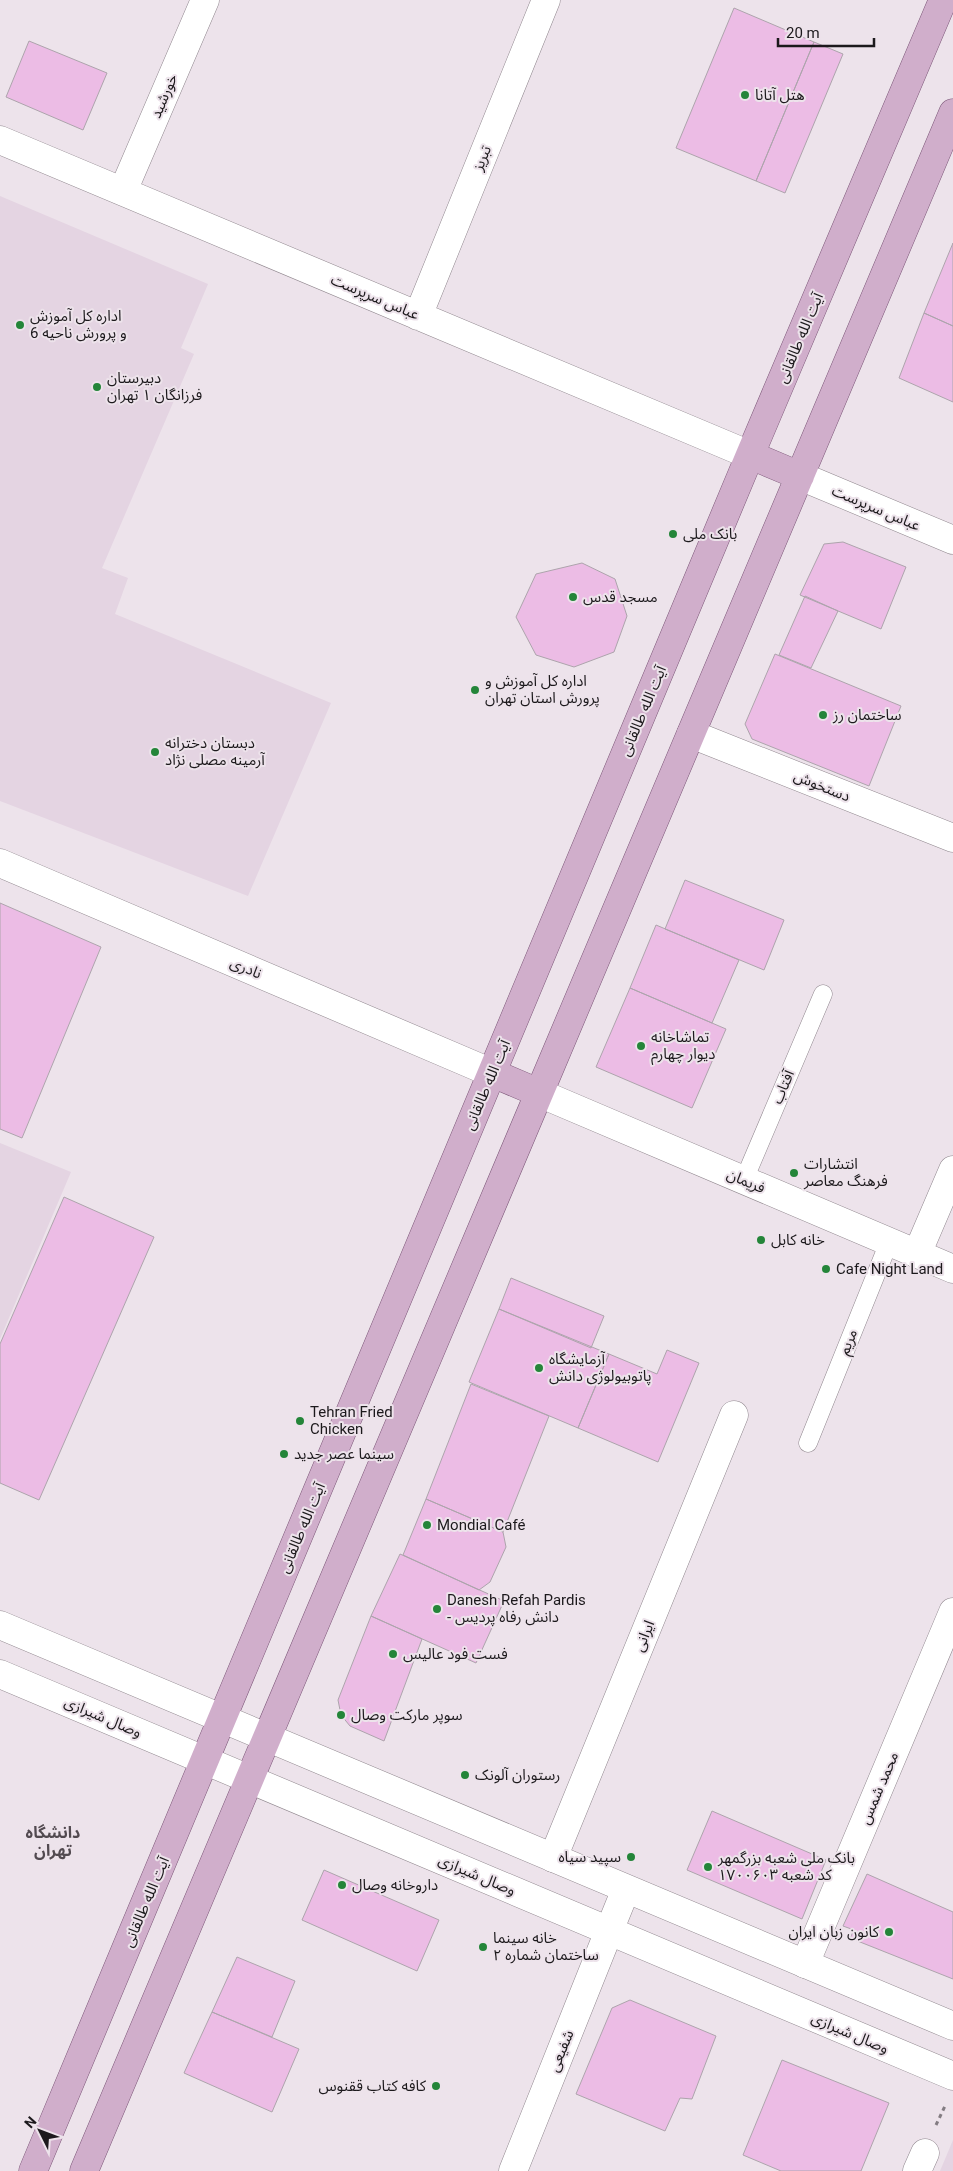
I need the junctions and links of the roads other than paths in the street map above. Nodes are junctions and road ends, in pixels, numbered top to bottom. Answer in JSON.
{"nodes":[{"id":1,"x":204,"y":0,"type":"edge"},
{"id":2,"x":546,"y":0,"type":"edge"},
{"id":3,"x":943,"y":0,"type":"edge"},
{"id":4,"x":953,"y":113,"type":"edge"},
{"id":5,"x":0,"y":140,"type":"edge"},
{"id":6,"x":123,"y":191,"type":"junction"},
{"id":7,"x":418,"y":316,"type":"junction"},
{"id":8,"x":750,"y":455,"type":"junction"},
{"id":9,"x":800,"y":476,"type":"junction"},
{"id":10,"x":953,"y":540,"type":"edge"},
{"id":11,"x":691,"y":734,"type":"junction"},
{"id":12,"x":953,"y":838,"type":"edge"},
{"id":13,"x":0,"y":863,"type":"edge"},
{"id":14,"x":823,"y":994,"type":"dead end"},
{"id":15,"x":492,"y":1073,"type":"junction"},
{"id":16,"x":539,"y":1093,"type":"junction"},
{"id":17,"x":953,"y":1170,"type":"edge"},
{"id":18,"x":744,"y":1180,"type":"junction"},
{"id":19,"x":889,"y":1242,"type":"junction"},
{"id":20,"x":917,"y":1254,"type":"junction"},
{"id":21,"x":953,"y":1269,"type":"edge"},
{"id":22,"x":734,"y":1415,"type":"dead end"},
{"id":23,"x":808,"y":1443,"type":"dead end"},
{"id":24,"x":953,"y":1612,"type":"edge"},
{"id":25,"x":0,"y":1626,"type":"edge"},
{"id":26,"x":0,"y":1674,"type":"edge"},
{"id":27,"x":222,"y":1720,"type":"junction"},
{"id":28,"x":268,"y":1738,"type":"junction"},
{"id":29,"x":206,"y":1760,"type":"junction"},
{"id":30,"x":250,"y":1779,"type":"junction"},
{"id":31,"x":553,"y":1858,"type":"junction"},
{"id":32,"x":626,"y":1889,"type":"junction"},
{"id":33,"x":609,"y":1931,"type":"junction"},
{"id":34,"x":805,"y":1964,"type":"junction"},
{"id":35,"x":953,"y":2026,"type":"edge"},
{"id":36,"x":953,"y":2076,"type":"edge"},
{"id":37,"x":33,"y":2171,"type":"edge"},
{"id":38,"x":84,"y":2171,"type":"edge"},
{"id":39,"x":513,"y":2171,"type":"edge"}],
"edges":[{"from":1,"to":6,"type":"street","name":"خورشید"},
{"from":2,"to":7,"type":"street","name":"تبریز"},
{"from":3,"to":8,"type":"main road","name":"آیت الله طالقانی"},
{"from":4,"to":9,"type":"main road"},
{"from":5,"to":6,"type":"street","name":"عباس سرپرست"},
{"from":6,"to":7,"type":"street","name":"عباس سرپرست"},
{"from":7,"to":8,"type":"street","name":"عباس سرپرست"},
{"from":8,"to":9,"type":"main road"},
{"from":8,"to":15,"type":"main road","name":"آیت الله طالقانی"},
{"from":9,"to":10,"type":"street","name":"عباس سرپرست"},
{"from":9,"to":11,"type":"main road"},
{"from":11,"to":12,"type":"street","name":"دستخوش"},
{"from":11,"to":16,"type":"main road"},
{"from":13,"to":15,"type":"street","name":"نادری"},
{"from":14,"to":18,"type":"lane","name":"آفتاب"},
{"from":15,"to":16,"type":"main road"},
{"from":15,"to":27,"type":"main road","name":"آیت الله طالقانی"},
{"from":16,"to":18,"type":"street","name":"فریمان"},
{"from":16,"to":28,"type":"main road"},
{"from":17,"to":20,"type":"street"},
{"from":18,"to":19,"type":"street","name":"فریمان"},
{"from":19,"to":20,"type":"street","name":"فریمان"},
{"from":19,"to":23,"type":"lane","name":"مریم"},
{"from":20,"to":21,"type":"street","name":"فریمان"},
{"from":22,"to":31,"type":"street","name":"ایرانی"},
{"from":24,"to":34,"type":"street","name":"محمد شمس"},
{"from":25,"to":27,"type":"street"},
{"from":26,"to":29,"type":"street","name":"وصال شیرازی"},
{"from":27,"to":28,"type":"street"},
{"from":27,"to":29,"type":"main road","name":"آیت الله طالقانی"},
{"from":28,"to":30,"type":"main road"},
{"from":28,"to":31,"type":"street"},
{"from":29,"to":30,"type":"street","name":"وصال شیرازی"},
{"from":29,"to":37,"type":"main road","name":"آیت الله طالقانی"},
{"from":30,"to":33,"type":"street","name":"وصال شیرازی"},
{"from":30,"to":38,"type":"main road"},
{"from":31,"to":32,"type":"street"},
{"from":32,"to":33,"type":"street","name":"شفیعی"},
{"from":32,"to":34,"type":"street"},
{"from":33,"to":36,"type":"street","name":"وصال شیرازی"},
{"from":33,"to":39,"type":"street","name":"شفیعی"},
{"from":34,"to":35,"type":"street"}]}
